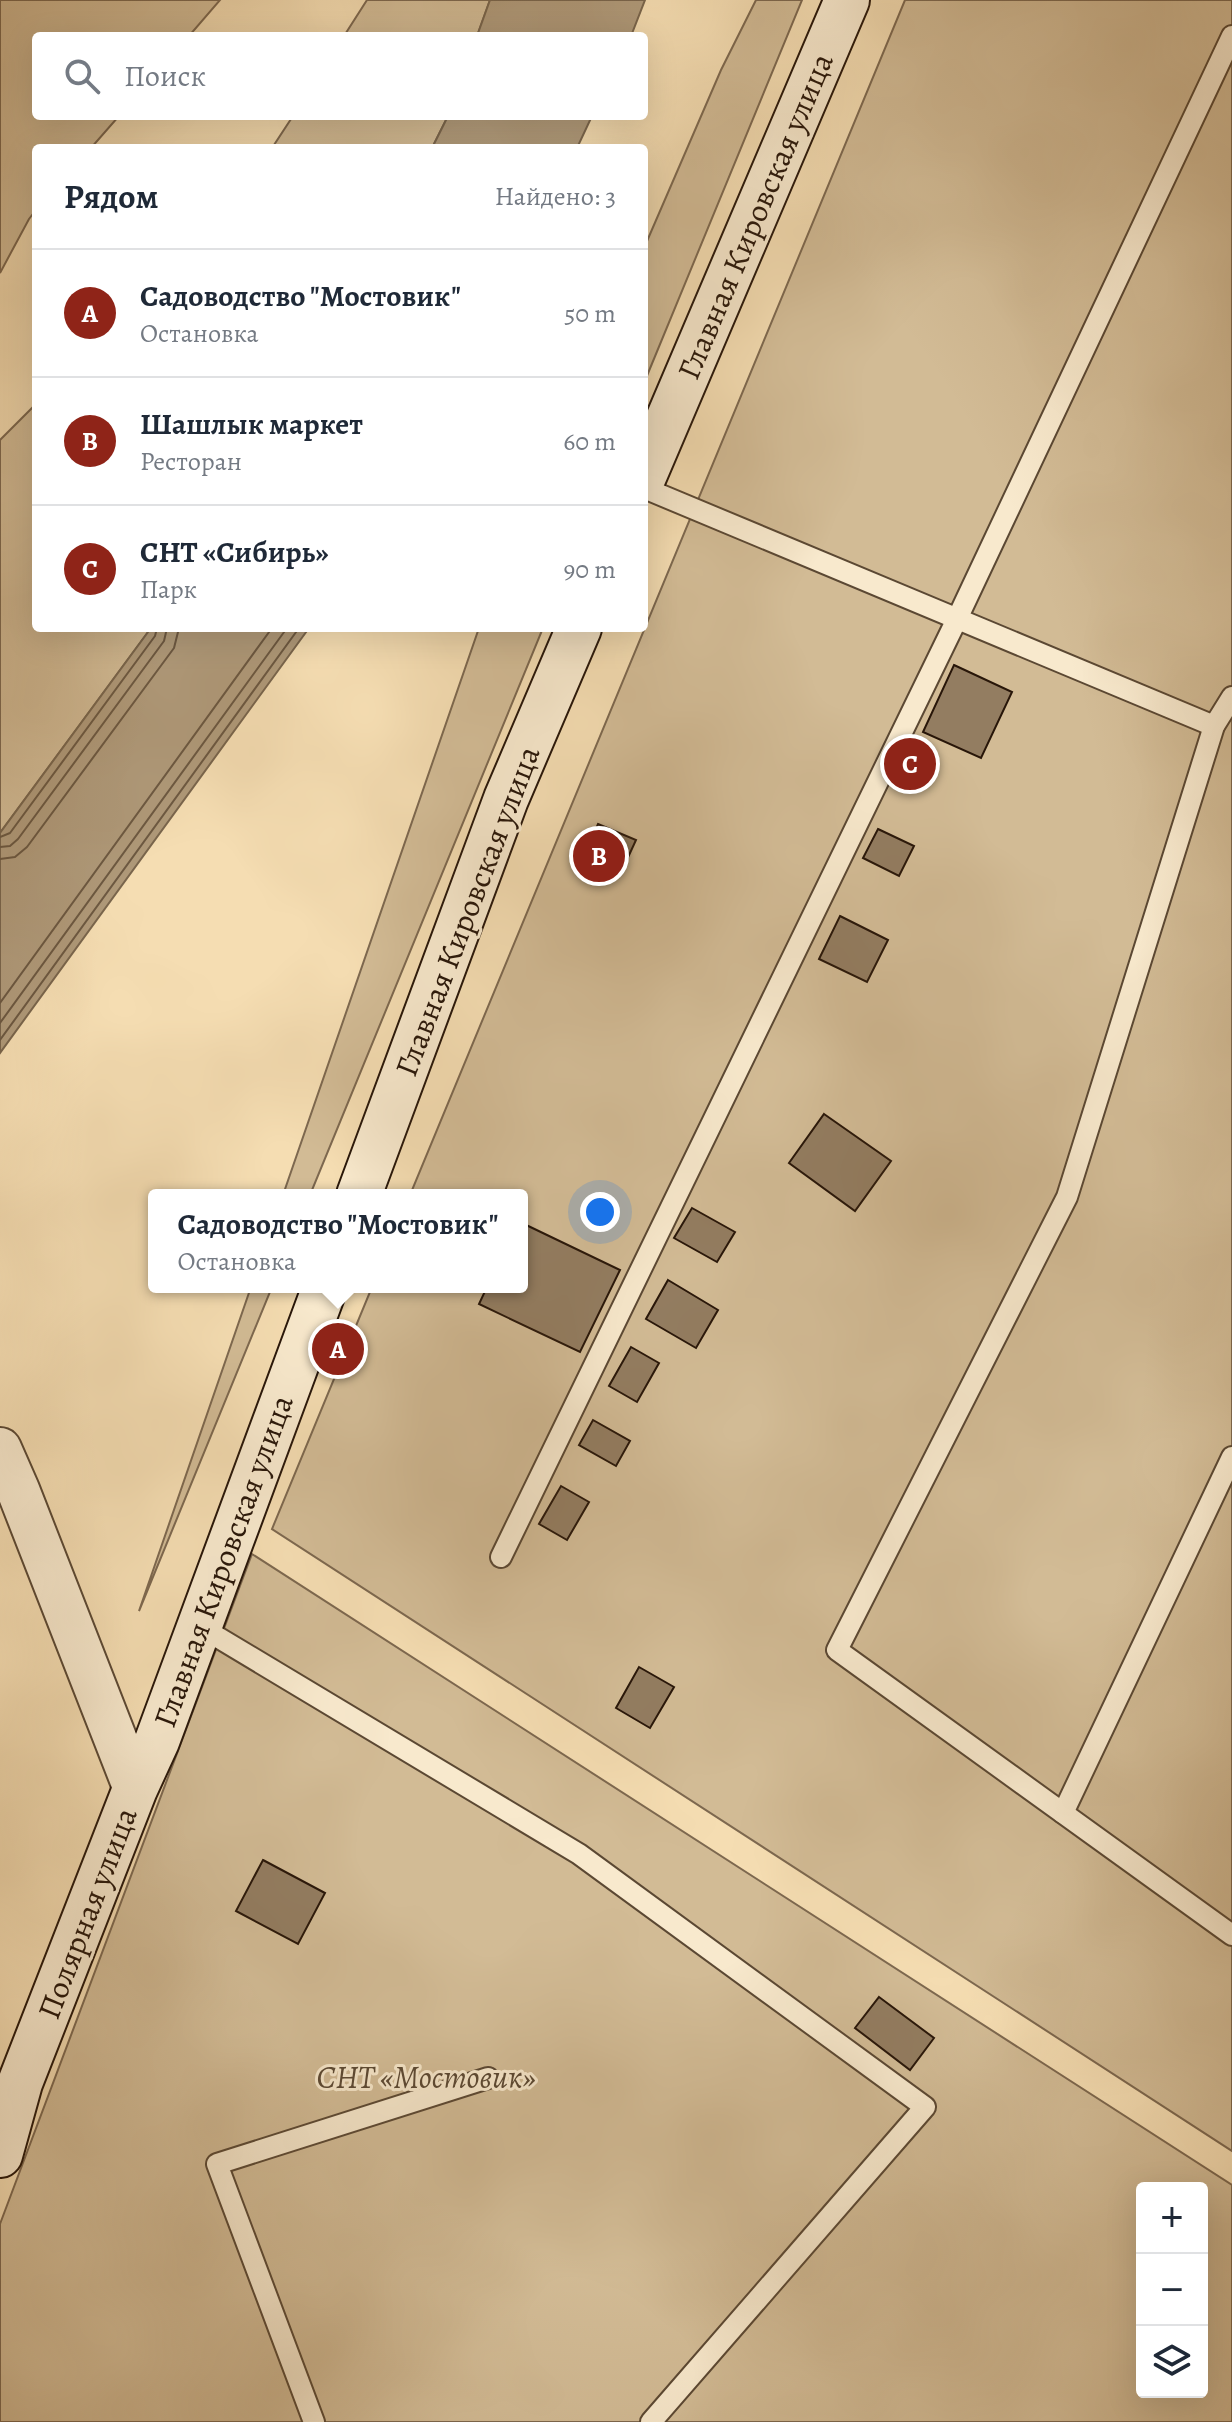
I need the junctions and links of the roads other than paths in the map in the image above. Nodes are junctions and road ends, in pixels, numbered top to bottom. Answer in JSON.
{"nodes":[{"id":1,"x":847,"y":0,"type":"edge"},
{"id":2,"x":1232,"y":36,"type":"edge"},
{"id":3,"x":648,"y":467,"type":"edge"},
{"id":4,"x":648,"y":490,"type":"edge"},
{"id":5,"x":957,"y":619,"type":"junction"},
{"id":6,"x":577,"y":632,"type":"edge"},
{"id":7,"x":1232,"y":697,"type":"edge"},
{"id":8,"x":1214,"y":726,"type":"junction"},
{"id":9,"x":361,"y":1189,"type":"edge"},
{"id":10,"x":323,"y":1293,"type":"edge"},
{"id":11,"x":0,"y":1449,"type":"edge"},
{"id":12,"x":1232,"y":1457,"type":"edge"},
{"id":13,"x":501,"y":1557,"type":"dead end"},
{"id":14,"x":199,"y":1626,"type":"junction"},
{"id":15,"x":135,"y":1789,"type":"junction"},
{"id":16,"x":1063,"y":1813,"type":"junction"},
{"id":17,"x":1232,"y":1935,"type":"edge"},
{"id":18,"x":488,"y":2078,"type":"dead end"},
{"id":19,"x":10,"y":2082,"type":"edge"},
{"id":20,"x":0,"y":2155,"type":"edge"},
{"id":21,"x":314,"y":2422,"type":"edge"},
{"id":22,"x":651,"y":2422,"type":"edge"}],
"edges":[{"from":1,"to":3,"type":"main road","name":"Главная Кировская улица"},
{"from":2,"to":5,"type":"lane"},
{"from":4,"to":5,"type":"lane"},
{"from":5,"to":8,"type":"lane"},
{"from":5,"to":13,"type":"lane"},
{"from":6,"to":9,"type":"main road","name":"Главная Кировская улица"},
{"from":7,"to":8,"type":"lane"},
{"from":8,"to":16,"type":"lane"},
{"from":10,"to":14,"type":"main road","name":"Главная Кировская улица"},
{"from":11,"to":15,"type":"street","name":"Полярная улица"},
{"from":12,"to":16,"type":"lane"},
{"from":14,"to":15,"type":"main road","name":"Главная Кировская улица"},
{"from":14,"to":22,"type":"lane"},
{"from":15,"to":19,"type":"main road","name":"Полярная улица"},
{"from":16,"to":17,"type":"lane"},
{"from":18,"to":21,"type":"lane"},
{"from":19,"to":20,"type":"main road","name":"Полярная улица"}]}
